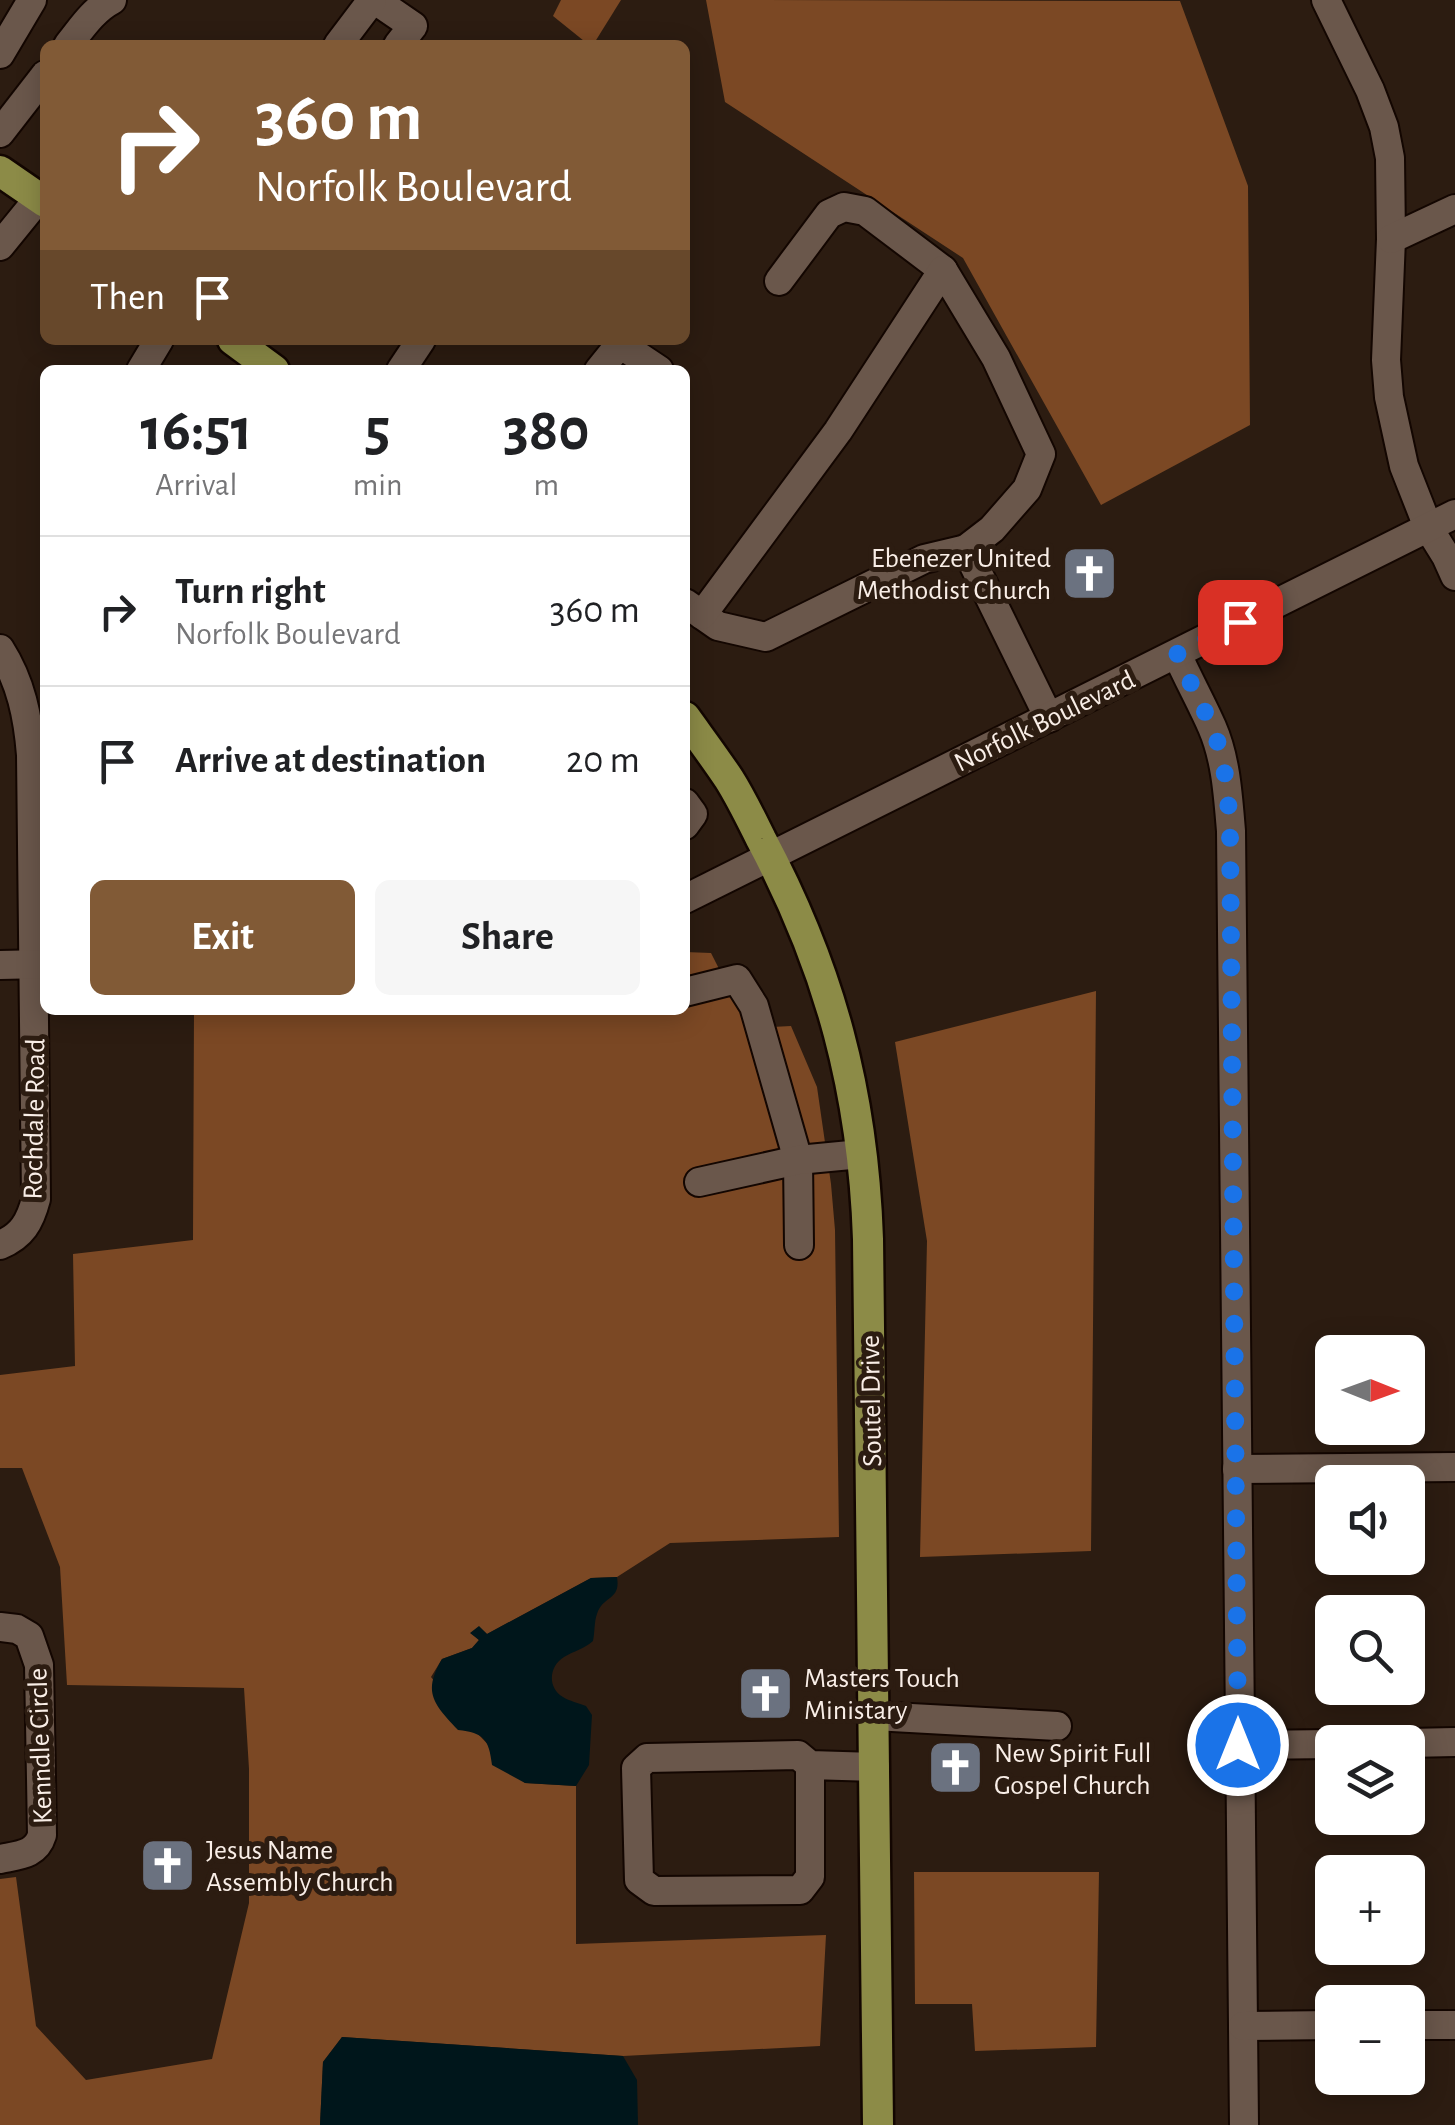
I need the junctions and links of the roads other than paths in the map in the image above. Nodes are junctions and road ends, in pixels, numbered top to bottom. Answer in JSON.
{"nodes":[{"id":1,"x":32,"y":0,"type":"edge"},
{"id":2,"x":112,"y":0,"type":"edge"},
{"id":3,"x":373,"y":0,"type":"edge"},
{"id":4,"x":1326,"y":0,"type":"edge"},
{"id":5,"x":72,"y":40,"type":"edge"},
{"id":6,"x":342,"y":40,"type":"edge"},
{"id":7,"x":402,"y":40,"type":"edge"},
{"id":8,"x":0,"y":54,"type":"edge"},
{"id":9,"x":40,"y":81,"type":"edge"},
{"id":10,"x":0,"y":133,"type":"edge"},
{"id":11,"x":0,"y":171,"type":"edge"},
{"id":12,"x":40,"y":199,"type":"edge"},
{"id":13,"x":40,"y":202,"type":"edge"},
{"id":14,"x":1455,"y":209,"type":"edge"},
{"id":15,"x":1391,"y":238,"type":"junction"},
{"id":16,"x":0,"y":246,"type":"edge"},
{"id":17,"x":943,"y":270,"type":"junction"},
{"id":18,"x":780,"y":281,"type":"dead end"},
{"id":19,"x":239,"y":345,"type":"edge"},
{"id":20,"x":619,"y":345,"type":"edge"},
{"id":21,"x":622,"y":345,"type":"edge"},
{"id":22,"x":267,"y":365,"type":"edge"},
{"id":23,"x":604,"y":365,"type":"edge"},
{"id":24,"x":652,"y":365,"type":"edge"},
{"id":25,"x":1455,"y":514,"type":"edge"},
{"id":26,"x":1428,"y":527,"type":"junction"},
{"id":27,"x":966,"y":549,"type":"junction"},
{"id":28,"x":1455,"y":576,"type":"edge"},
{"id":29,"x":693,"y":609,"type":"edge"},
{"id":30,"x":0,"y":649,"type":"edge"},
{"id":31,"x":1177,"y":654,"type":"junction"},
{"id":32,"x":1048,"y":718,"type":"junction"},
{"id":33,"x":690,"y":724,"type":"edge"},
{"id":34,"x":771,"y":858,"type":"junction"},
{"id":35,"x":690,"y":897,"type":"edge"},
{"id":36,"x":39,"y":964,"type":"edge"},
{"id":37,"x":0,"y":965,"type":"edge"},
{"id":38,"x":690,"y":991,"type":"edge"},
{"id":39,"x":861,"y":1154,"type":"junction"},
{"id":40,"x":798,"y":1160,"type":"junction"},
{"id":41,"x":699,"y":1182,"type":"dead end"},
{"id":42,"x":11,"y":1239,"type":"edge"},
{"id":43,"x":799,"y":1245,"type":"dead end"},
{"id":44,"x":1455,"y":1467,"type":"edge"},
{"id":45,"x":1237,"y":1469,"type":"junction"},
{"id":46,"x":0,"y":1627,"type":"edge"},
{"id":47,"x":874,"y":1716,"type":"junction"},
{"id":48,"x":1057,"y":1726,"type":"dead end"},
{"id":49,"x":1455,"y":1742,"type":"edge"},
{"id":50,"x":1425,"y":1743,"type":"edge"},
{"id":51,"x":1315,"y":1744,"type":"edge"},
{"id":52,"x":1238,"y":1745,"type":"junction"},
{"id":53,"x":810,"y":1765,"type":"junction"},
{"id":54,"x":875,"y":1766,"type":"junction"},
{"id":55,"x":0,"y":1858,"type":"edge"},
{"id":56,"x":1315,"y":2025,"type":"edge"},
{"id":57,"x":1425,"y":2025,"type":"edge"},
{"id":58,"x":1455,"y":2025,"type":"edge"},
{"id":59,"x":1243,"y":2026,"type":"junction"},
{"id":60,"x":878,"y":2125,"type":"edge"},
{"id":61,"x":1244,"y":2125,"type":"edge"}],
"edges":[{"from":1,"to":8,"type":"street"},
{"from":2,"to":5,"type":"street"},
{"from":3,"to":6,"type":"street"},
{"from":3,"to":7,"type":"street"},
{"from":4,"to":15,"type":"street"},
{"from":9,"to":10,"type":"street"},
{"from":11,"to":12,"type":"main road"},
{"from":13,"to":16,"type":"street"},
{"from":14,"to":15,"type":"street"},
{"from":15,"to":26,"type":"street"},
{"from":17,"to":18,"type":"street"},
{"from":17,"to":27,"type":"street"},
{"from":17,"to":29,"type":"street"},
{"from":19,"to":22,"type":"main road"},
{"from":20,"to":23,"type":"street"},
{"from":21,"to":24,"type":"street"},
{"from":25,"to":26,"type":"street","name":"Norfolk Boulevard"},
{"from":26,"to":28,"type":"street"},
{"from":26,"to":31,"type":"street","name":"Norfolk Boulevard"},
{"from":27,"to":29,"type":"street"},
{"from":27,"to":32,"type":"street"},
{"from":30,"to":36,"type":"street","name":"Rochdale Road"},
{"from":31,"to":32,"type":"street","name":"Norfolk Boulevard"},
{"from":31,"to":45,"type":"street"},
{"from":32,"to":34,"type":"street","name":"Norfolk Boulevard"},
{"from":33,"to":34,"type":"main road","name":"Soutel Drive"},
{"from":34,"to":35,"type":"street","name":"Norfolk Boulevard"},
{"from":34,"to":39,"type":"main road","name":"Soutel Drive"},
{"from":36,"to":37,"type":"street"},
{"from":36,"to":42,"type":"street","name":"Rochdale Road"},
{"from":38,"to":40,"type":"street"},
{"from":39,"to":40,"type":"street"},
{"from":39,"to":47,"type":"main road","name":"Soutel Drive"},
{"from":40,"to":41,"type":"street"},
{"from":40,"to":43,"type":"street"},
{"from":44,"to":45,"type":"street"},
{"from":45,"to":52,"type":"street"},
{"from":46,"to":55,"type":"street","name":"Kenndle Circle"},
{"from":47,"to":48,"type":"street"},
{"from":47,"to":54,"type":"main road","name":"Soutel Drive"},
{"from":49,"to":50,"type":"street"},
{"from":51,"to":52,"type":"street"},
{"from":52,"to":59,"type":"street"},
{"from":53,"to":53,"type":"street"},
{"from":53,"to":54,"type":"street"},
{"from":54,"to":60,"type":"main road","name":"Soutel Drive"},
{"from":56,"to":59,"type":"street"},
{"from":57,"to":58,"type":"street"},
{"from":59,"to":61,"type":"street"}]}
